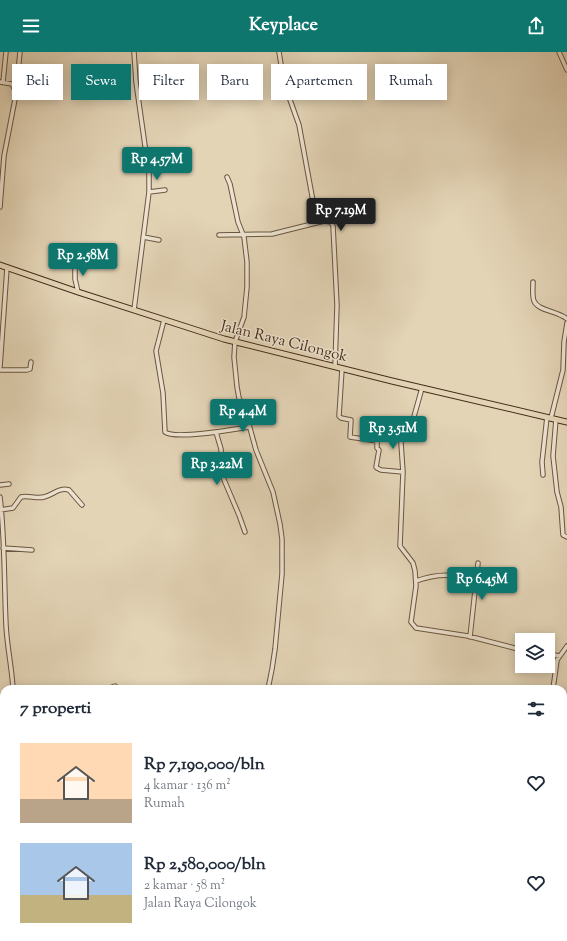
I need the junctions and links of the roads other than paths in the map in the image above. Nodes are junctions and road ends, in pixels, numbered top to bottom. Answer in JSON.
{"nodes":[{"id":1,"x":6,"y":52,"type":"edge"},
{"id":2,"x":20,"y":52,"type":"edge"},
{"id":3,"x":134,"y":52,"type":"edge"},
{"id":4,"x":279,"y":52,"type":"edge"},
{"id":5,"x":559,"y":52,"type":"edge"},
{"id":6,"x":19,"y":64,"type":"edge"},
{"id":7,"x":567,"y":70,"type":"edge"},
{"id":8,"x":2,"y":82,"type":"edge"},
{"id":9,"x":12,"y":84,"type":"edge"},
{"id":10,"x":15,"y":100,"type":"edge"},
{"id":11,"x":155,"y":155,"type":"dead end"},
{"id":12,"x":146,"y":157,"type":"junction"},
{"id":13,"x":227,"y":177,"type":"dead end"},
{"id":14,"x":165,"y":190,"type":"dead end"},
{"id":15,"x":149,"y":192,"type":"junction"},
{"id":16,"x":0,"y":198,"type":"edge"},
{"id":17,"x":0,"y":207,"type":"edge"},
{"id":18,"x":317,"y":224,"type":"junction"},
{"id":19,"x":219,"y":235,"type":"dead end"},
{"id":20,"x":244,"y":235,"type":"junction"},
{"id":21,"x":143,"y":237,"type":"junction"},
{"id":22,"x":159,"y":240,"type":"dead end"},
{"id":23,"x":75,"y":263,"type":"dead end"},
{"id":24,"x":0,"y":265,"type":"edge"},
{"id":25,"x":7,"y":268,"type":"junction"},
{"id":26,"x":533,"y":282,"type":"dead end"},
{"id":27,"x":78,"y":292,"type":"junction"},
{"id":28,"x":134,"y":310,"type":"junction"},
{"id":29,"x":567,"y":319,"type":"edge"},
{"id":30,"x":164,"y":320,"type":"junction"},
{"id":31,"x":567,"y":323,"type":"edge"},
{"id":32,"x":235,"y":342,"type":"junction"},
{"id":33,"x":30,"y":362,"type":"dead end"},
{"id":34,"x":0,"y":366,"type":"edge"},
{"id":35,"x":335,"y":367,"type":"junction"},
{"id":36,"x":342,"y":369,"type":"junction"},
{"id":37,"x":0,"y":370,"type":"edge"},
{"id":38,"x":422,"y":388,"type":"junction"},
{"id":39,"x":245,"y":410,"type":"junction"},
{"id":40,"x":230,"y":412,"type":"dead end"},
{"id":41,"x":551,"y":418,"type":"junction"},
{"id":42,"x":567,"y":422,"type":"edge"},
{"id":43,"x":249,"y":427,"type":"junction"},
{"id":44,"x":216,"y":432,"type":"junction"},
{"id":45,"x":403,"y":472,"type":"junction"},
{"id":46,"x":543,"y":475,"type":"dead end"},
{"id":47,"x":9,"y":484,"type":"dead end"},
{"id":48,"x":0,"y":485,"type":"edge"},
{"id":49,"x":0,"y":497,"type":"edge"},
{"id":50,"x":82,"y":505,"type":"dead end"},
{"id":51,"x":1,"y":510,"type":"edge"},
{"id":52,"x":1,"y":517,"type":"edge"},
{"id":53,"x":565,"y":522,"type":"edge"},
{"id":54,"x":245,"y":532,"type":"dead end"},
{"id":55,"x":567,"y":537,"type":"edge"},
{"id":56,"x":3,"y":548,"type":"junction"},
{"id":57,"x":32,"y":550,"type":"dead end"},
{"id":58,"x":478,"y":563,"type":"dead end"},
{"id":59,"x":416,"y":581,"type":"junction"},
{"id":60,"x":476,"y":581,"type":"junction"},
{"id":61,"x":470,"y":637,"type":"junction"},
{"id":62,"x":567,"y":646,"type":"edge"},
{"id":63,"x":515,"y":648,"type":"edge"},
{"id":64,"x":555,"y":655,"type":"edge"},
{"id":65,"x":560,"y":656,"type":"junction"},
{"id":66,"x":13,"y":685,"type":"edge"},
{"id":67,"x":269,"y":685,"type":"edge"},
{"id":68,"x":554,"y":685,"type":"edge"}],
"edges":[{"from":1,"to":8,"type":"street"},
{"from":2,"to":6,"type":"street"},
{"from":3,"to":12,"type":"street"},
{"from":4,"to":18,"type":"street"},
{"from":5,"to":7,"type":"street"},
{"from":8,"to":9,"type":"street"},
{"from":10,"to":16,"type":"street"},
{"from":11,"to":12,"type":"street"},
{"from":12,"to":15,"type":"street"},
{"from":13,"to":20,"type":"street"},
{"from":14,"to":15,"type":"street"},
{"from":15,"to":21,"type":"street"},
{"from":16,"to":17,"type":"street"},
{"from":18,"to":20,"type":"street"},
{"from":18,"to":35,"type":"street"},
{"from":19,"to":20,"type":"street"},
{"from":20,"to":32,"type":"street"},
{"from":21,"to":22,"type":"street"},
{"from":21,"to":28,"type":"street"},
{"from":23,"to":27,"type":"street"},
{"from":24,"to":25,"type":"highway","name":"Jalan Raya Cilongok"},
{"from":25,"to":27,"type":"highway","name":"Jalan Raya Cilongok"},
{"from":25,"to":34,"type":"street"},
{"from":26,"to":29,"type":"street"},
{"from":27,"to":28,"type":"highway","name":"Jalan Raya Cilongok"},
{"from":28,"to":30,"type":"highway","name":"Jalan Raya Cilongok"},
{"from":30,"to":32,"type":"highway","name":"Jalan Raya Cilongok"},
{"from":30,"to":44,"type":"street"},
{"from":31,"to":41,"type":"street"},
{"from":32,"to":35,"type":"highway","name":"Jalan Raya Cilongok"},
{"from":32,"to":39,"type":"street"},
{"from":33,"to":37,"type":"street"},
{"from":35,"to":36,"type":"highway","name":"Jalan Raya Cilongok"},
{"from":36,"to":38,"type":"highway","name":"Jalan Raya Cilongok"},
{"from":36,"to":45,"type":"street"},
{"from":38,"to":41,"type":"highway","name":"Jalan Raya Cilongok"},
{"from":38,"to":45,"type":"street"},
{"from":39,"to":40,"type":"street"},
{"from":39,"to":43,"type":"street"},
{"from":41,"to":42,"type":"highway","name":"Jalan Raya Cilongok"},
{"from":41,"to":46,"type":"street"},
{"from":41,"to":53,"type":"street"},
{"from":43,"to":44,"type":"street"},
{"from":43,"to":67,"type":"street"},
{"from":44,"to":54,"type":"street"},
{"from":45,"to":59,"type":"street"},
{"from":47,"to":48,"type":"street"},
{"from":49,"to":51,"type":"street"},
{"from":50,"to":51,"type":"street"},
{"from":51,"to":52,"type":"street"},
{"from":52,"to":56,"type":"street"},
{"from":53,"to":55,"type":"street"},
{"from":56,"to":57,"type":"street"},
{"from":56,"to":66,"type":"street"},
{"from":58,"to":60,"type":"street"},
{"from":59,"to":60,"type":"street"},
{"from":59,"to":61,"type":"street"},
{"from":60,"to":61,"type":"street"},
{"from":61,"to":63,"type":"street"},
{"from":62,"to":65,"type":"street"},
{"from":64,"to":65,"type":"street"},
{"from":65,"to":68,"type":"street"}]}
